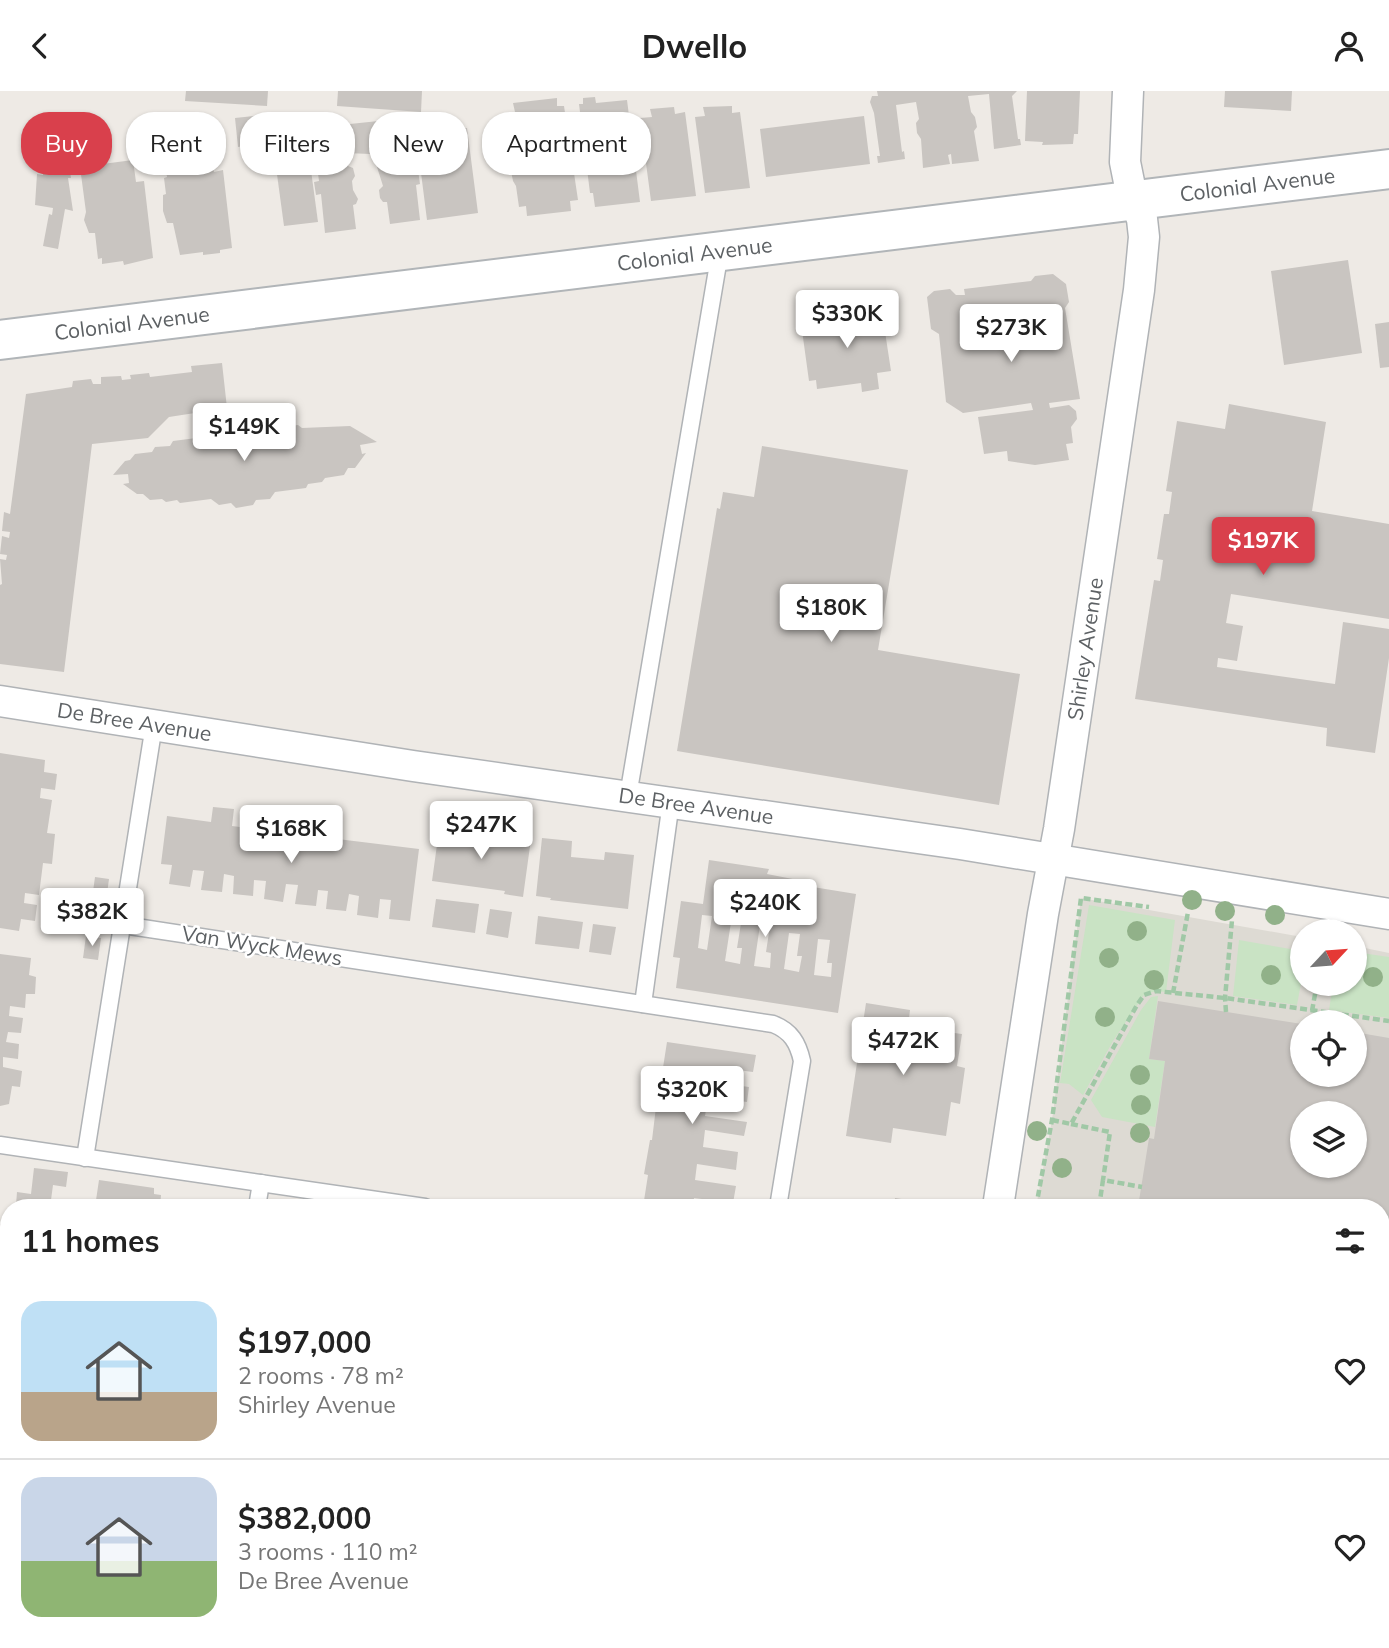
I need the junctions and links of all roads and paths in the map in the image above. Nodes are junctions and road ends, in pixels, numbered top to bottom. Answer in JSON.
{"nodes":[{"id":1,"x":1128,"y":91,"type":"edge"},
{"id":2,"x":1389,"y":169,"type":"edge"},
{"id":3,"x":1135,"y":201,"type":"junction"},
{"id":4,"x":720,"y":252,"type":"junction"},
{"id":5,"x":0,"y":340,"type":"edge"},
{"id":6,"x":0,"y":701,"type":"edge"},
{"id":7,"x":154,"y":725,"type":"junction"},
{"id":8,"x":628,"y":796,"type":"junction"},
{"id":9,"x":671,"y":802,"type":"junction"},
{"id":10,"x":1054,"y":860,"type":"junction"},
{"id":11,"x":1161,"y":909,"type":"dead end"},
{"id":12,"x":1175,"y":910,"type":"dead end"},
{"id":13,"x":1188,"y":912,"type":"junction"},
{"id":14,"x":1199,"y":914,"type":"dead end"},
{"id":15,"x":1389,"y":914,"type":"edge"},
{"id":16,"x":1221,"y":918,"type":"dead end"},
{"id":17,"x":1232,"y":920,"type":"junction"},
{"id":18,"x":1244,"y":922,"type":"dead end"},
{"id":19,"x":123,"y":925,"type":"junction"},
{"id":20,"x":1173,"y":993,"type":"junction"},
{"id":21,"x":1225,"y":998,"type":"junction"},
{"id":22,"x":643,"y":1004,"type":"junction"},
{"id":23,"x":1305,"y":1010,"type":"edge"},
{"id":24,"x":1226,"y":1012,"type":"dead end"},
{"id":25,"x":1367,"y":1018,"type":"edge"},
{"id":26,"x":1389,"y":1021,"type":"edge"},
{"id":27,"x":1052,"y":1120,"type":"junction"},
{"id":28,"x":1071,"y":1124,"type":"junction"},
{"id":29,"x":0,"y":1145,"type":"edge"},
{"id":30,"x":85,"y":1158,"type":"junction"},
{"id":31,"x":1103,"y":1181,"type":"junction"},
{"id":32,"x":261,"y":1184,"type":"junction"},
{"id":33,"x":1142,"y":1187,"type":"dead end"},
{"id":34,"x":258,"y":1199,"type":"edge"},
{"id":35,"x":368,"y":1199,"type":"edge"},
{"id":36,"x":779,"y":1199,"type":"edge"},
{"id":37,"x":999,"y":1199,"type":"edge"},
{"id":38,"x":1038,"y":1199,"type":"edge"},
{"id":39,"x":1100,"y":1199,"type":"edge"}],
"edges":[{"from":1,"to":3,"type":"street","name":"Shirley Avenue"},
{"from":2,"to":3,"type":"street","name":"Colonial Avenue"},
{"from":3,"to":4,"type":"street","name":"Colonial Avenue"},
{"from":3,"to":10,"type":"street","name":"Shirley Avenue"},
{"from":4,"to":5,"type":"street","name":"Colonial Avenue"},
{"from":4,"to":8,"type":"lane"},
{"from":6,"to":7,"type":"street","name":"De Bree Avenue"},
{"from":7,"to":8,"type":"street","name":"De Bree Avenue"},
{"from":7,"to":19,"type":"lane"},
{"from":8,"to":9,"type":"street","name":"De Bree Avenue"},
{"from":9,"to":10,"type":"street","name":"De Bree Avenue"},
{"from":9,"to":22,"type":"lane"},
{"from":10,"to":15,"type":"street","name":"De Bree Avenue"},
{"from":10,"to":37,"type":"street","name":"Shirley Avenue"},
{"from":11,"to":27,"type":"path"},
{"from":12,"to":13,"type":"path"},
{"from":13,"to":14,"type":"path"},
{"from":13,"to":20,"type":"path"},
{"from":16,"to":17,"type":"path"},
{"from":17,"to":18,"type":"path"},
{"from":17,"to":21,"type":"path"},
{"from":19,"to":22,"type":"lane","name":"Van Wyck Mews"},
{"from":19,"to":30,"type":"lane"},
{"from":20,"to":21,"type":"path"},
{"from":20,"to":28,"type":"path"},
{"from":21,"to":23,"type":"path"},
{"from":21,"to":24,"type":"path"},
{"from":22,"to":36,"type":"lane","name":"Van Wyck Mews"},
{"from":25,"to":26,"type":"path"},
{"from":27,"to":28,"type":"path"},
{"from":27,"to":38,"type":"path"},
{"from":28,"to":31,"type":"path"},
{"from":29,"to":30,"type":"lane"},
{"from":30,"to":32,"type":"lane"},
{"from":31,"to":33,"type":"path"},
{"from":31,"to":39,"type":"path"},
{"from":32,"to":34,"type":"lane"},
{"from":32,"to":35,"type":"lane"}]}
